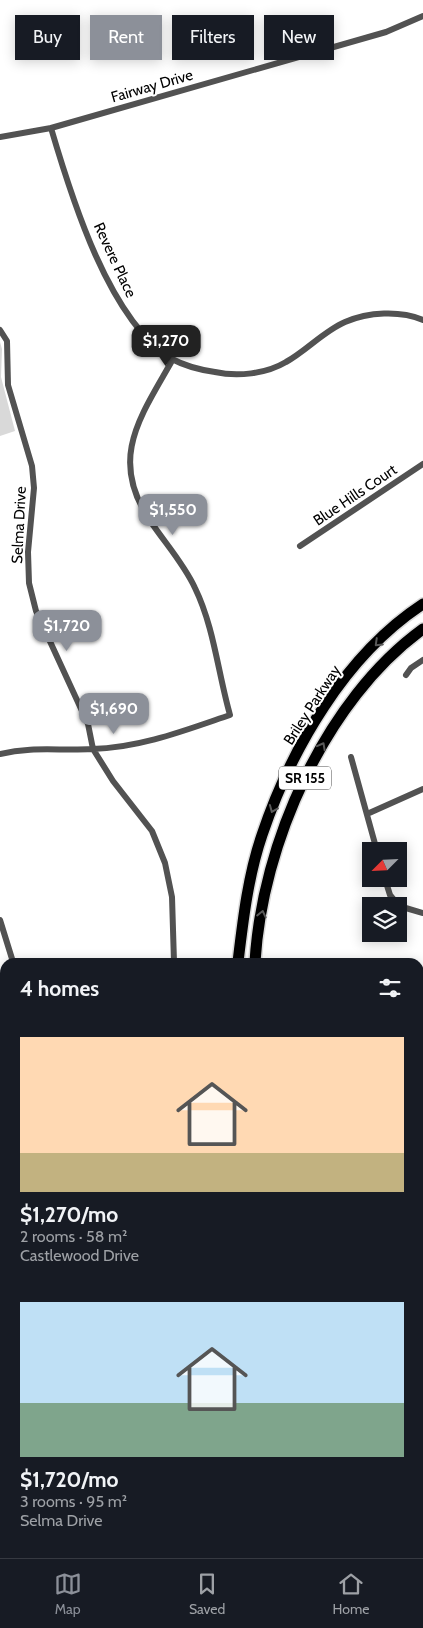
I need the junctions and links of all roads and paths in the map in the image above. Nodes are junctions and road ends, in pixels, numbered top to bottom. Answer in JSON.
{"nodes":[{"id":1,"x":423,"y":16,"type":"edge"},
{"id":2,"x":51,"y":128,"type":"junction"},
{"id":3,"x":0,"y":137,"type":"edge"},
{"id":4,"x":423,"y":320,"type":"edge"},
{"id":5,"x":0,"y":330,"type":"edge"},
{"id":6,"x":173,"y":359,"type":"junction"},
{"id":7,"x":423,"y":464,"type":"edge"},
{"id":8,"x":300,"y":546,"type":"dead end"},
{"id":9,"x":423,"y":600,"type":"edge"},
{"id":10,"x":418,"y":607,"type":"edge"},
{"id":11,"x":423,"y":629,"type":"edge"},
{"id":12,"x":423,"y":660,"type":"edge"},
{"id":13,"x":406,"y":675,"type":"dead end"},
{"id":14,"x":93,"y":750,"type":"junction"},
{"id":15,"x":0,"y":754,"type":"edge"},
{"id":16,"x":351,"y":757,"type":"dead end"},
{"id":17,"x":423,"y":789,"type":"edge"},
{"id":18,"x":367,"y":814,"type":"junction"},
{"id":19,"x":375,"y":842,"type":"edge"},
{"id":20,"x":407,"y":908,"type":"edge"},
{"id":21,"x":423,"y":913,"type":"edge"},
{"id":22,"x":0,"y":920,"type":"edge"},
{"id":23,"x":12,"y":958,"type":"edge"},
{"id":24,"x":174,"y":958,"type":"edge"},
{"id":25,"x":239,"y":958,"type":"edge"},
{"id":26,"x":255,"y":958,"type":"edge"}],
"edges":[{"from":1,"to":2,"type":"street","name":"Fairway Drive"},
{"from":2,"to":3,"type":"street","name":"Fairway Drive"},
{"from":2,"to":6,"type":"street","name":"Revere Place"},
{"from":4,"to":6,"type":"street","name":"Revere Place"},
{"from":5,"to":14,"type":"street","name":"Selma Drive"},
{"from":6,"to":14,"type":"street"},
{"from":7,"to":8,"type":"street","name":"Blue Hills Court"},
{"from":9,"to":10,"type":"highway","name":"Briley Parkway"},
{"from":10,"to":25,"type":"highway","name":"Briley Parkway","number":"SR 155","one_way":true},
{"from":26,"to":11,"type":"highway","name":"Briley Parkway","number":"SR 155","one_way":true},
{"from":12,"to":13,"type":"street"},
{"from":14,"to":15,"type":"street"},
{"from":14,"to":24,"type":"street","name":"Selma Drive"},
{"from":16,"to":18,"type":"street"},
{"from":17,"to":18,"type":"street"},
{"from":18,"to":19,"type":"street"},
{"from":20,"to":21,"type":"street"},
{"from":22,"to":23,"type":"street"}]}
